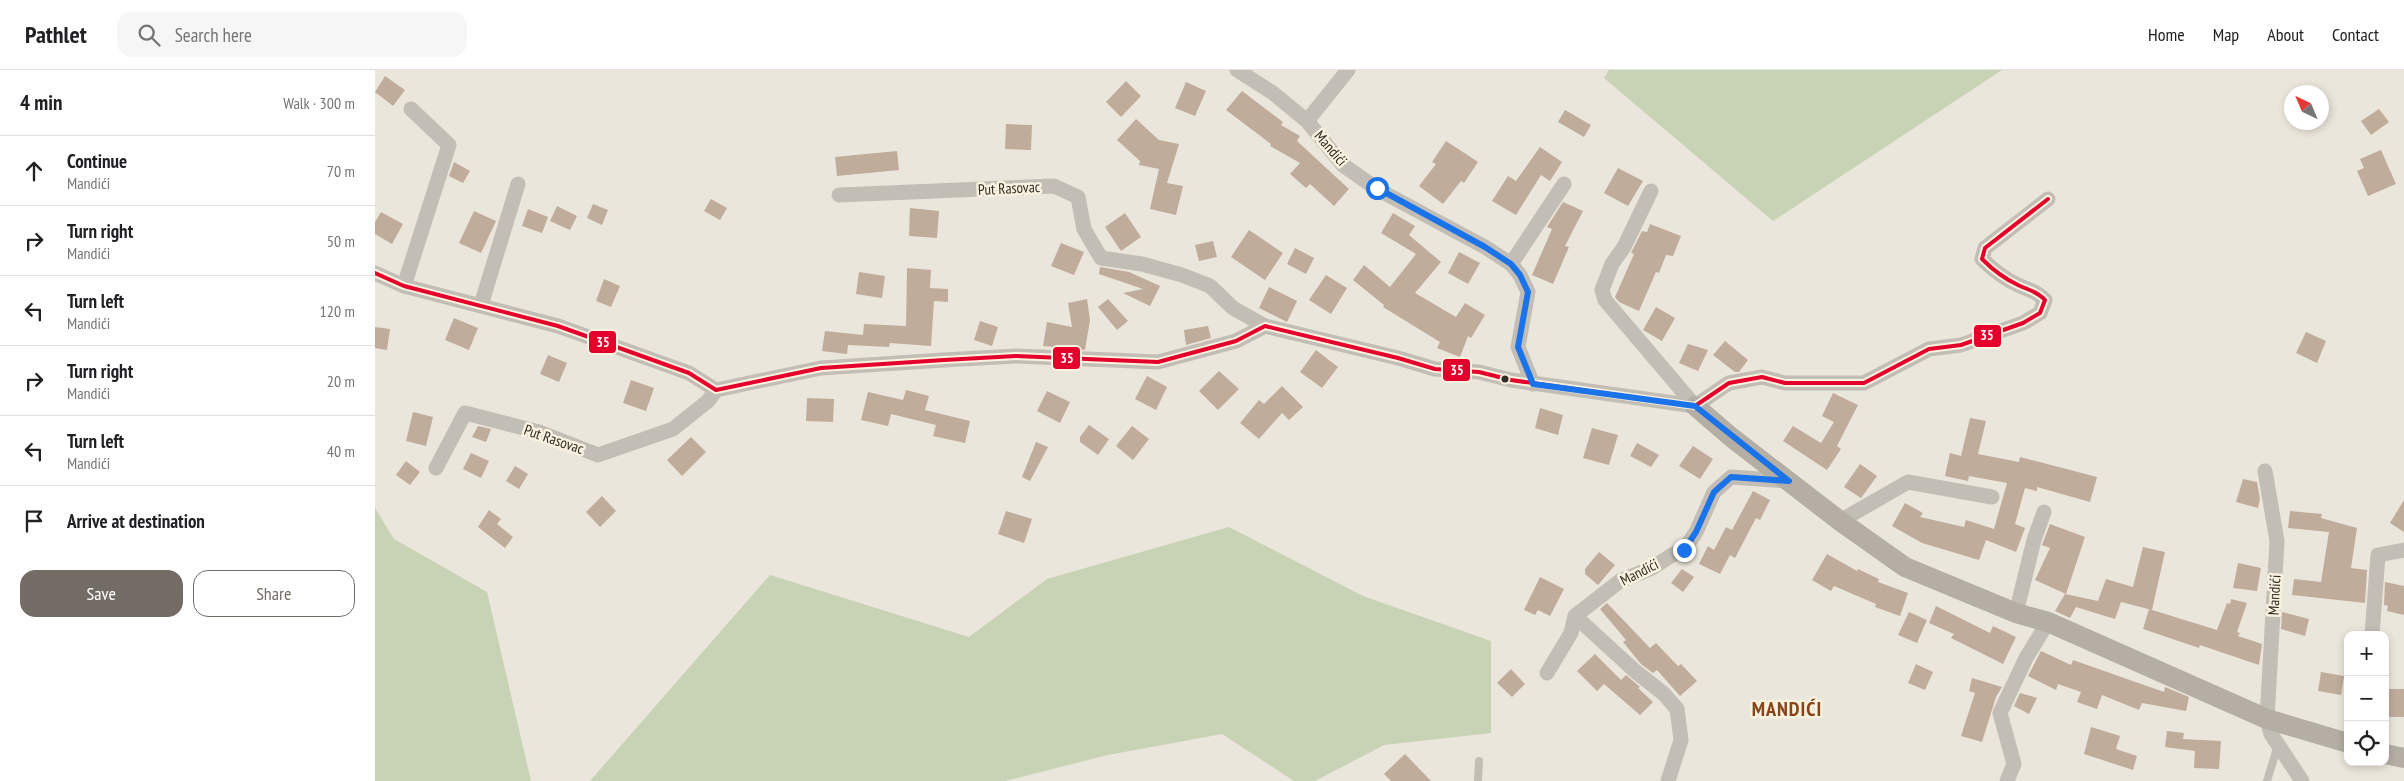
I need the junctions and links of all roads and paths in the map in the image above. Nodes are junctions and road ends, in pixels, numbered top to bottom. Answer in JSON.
{"nodes":[{"id":1,"x":1237,"y":70,"type":"edge"},
{"id":2,"x":1348,"y":70,"type":"edge"},
{"id":3,"x":411,"y":108,"type":"dead end"},
{"id":4,"x":1307,"y":121,"type":"junction"},
{"id":5,"x":518,"y":184,"type":"dead end"},
{"id":6,"x":1564,"y":184,"type":"dead end"},
{"id":7,"x":1651,"y":191,"type":"dead end"},
{"id":8,"x":839,"y":195,"type":"dead end"},
{"id":9,"x":2048,"y":199,"type":"dead end"},
{"id":10,"x":1511,"y":264,"type":"junction"},
{"id":11,"x":375,"y":273,"type":"edge"},
{"id":12,"x":404,"y":286,"type":"junction"},
{"id":13,"x":481,"y":306,"type":"junction"},
{"id":14,"x":1265,"y":326,"type":"junction"},
{"id":15,"x":1533,"y":384,"type":"junction"},
{"id":16,"x":716,"y":390,"type":"junction"},
{"id":17,"x":1695,"y":406,"type":"junction"},
{"id":18,"x":436,"y":468,"type":"dead end"},
{"id":19,"x":2265,"y":471,"type":"dead end"},
{"id":20,"x":1789,"y":481,"type":"junction"},
{"id":21,"x":1992,"y":497,"type":"dead end"},
{"id":22,"x":2044,"y":512,"type":"dead end"},
{"id":23,"x":1840,"y":521,"type":"junction"},
{"id":24,"x":2404,"y":550,"type":"edge"},
{"id":25,"x":2016,"y":613,"type":"junction"},
{"id":26,"x":1575,"y":616,"type":"junction"},
{"id":27,"x":2048,"y":622,"type":"junction"},
{"id":28,"x":2372,"y":631,"type":"edge"},
{"id":29,"x":1547,"y":673,"type":"dead end"},
{"id":30,"x":2267,"y":719,"type":"junction"},
{"id":31,"x":2278,"y":743,"type":"junction"},
{"id":32,"x":2344,"y":743,"type":"edge"},
{"id":33,"x":2389,"y":755,"type":"edge"},
{"id":34,"x":2404,"y":758,"type":"edge"},
{"id":35,"x":1479,"y":761,"type":"dead end"},
{"id":36,"x":1477,"y":781,"type":"edge"},
{"id":37,"x":1669,"y":781,"type":"edge"},
{"id":38,"x":2007,"y":781,"type":"edge"},
{"id":39,"x":2267,"y":781,"type":"edge"},
{"id":40,"x":2302,"y":781,"type":"edge"}],
"edges":[{"from":1,"to":4,"type":"street","name":"Mandići"},
{"from":2,"to":4,"type":"street","name":"Mandići"},
{"from":3,"to":12,"type":"street"},
{"from":4,"to":10,"type":"street","name":"Mandići"},
{"from":5,"to":13,"type":"street"},
{"from":6,"to":10,"type":"street"},
{"from":7,"to":17,"type":"street"},
{"from":8,"to":14,"type":"street","name":"Put Rasovac"},
{"from":9,"to":17,"type":"street"},
{"from":10,"to":15,"type":"street","name":"Mandići"},
{"from":11,"to":12,"type":"street"},
{"from":12,"to":13,"type":"street"},
{"from":13,"to":16,"type":"street"},
{"from":14,"to":15,"type":"street","name":"Put Rasovac"},
{"from":14,"to":16,"type":"street"},
{"from":15,"to":17,"type":"street"},
{"from":16,"to":18,"type":"street","name":"Put Rasovac"},
{"from":17,"to":20,"type":"street"},
{"from":19,"to":30,"type":"street","name":"Mandići"},
{"from":20,"to":23,"type":"street"},
{"from":20,"to":26,"type":"street","name":"Mandići"},
{"from":21,"to":23,"type":"street"},
{"from":22,"to":25,"type":"street"},
{"from":23,"to":25,"type":"street"},
{"from":24,"to":28,"type":"street"},
{"from":25,"to":27,"type":"street"},
{"from":26,"to":29,"type":"street"},
{"from":26,"to":37,"type":"street"},
{"from":27,"to":30,"type":"street"},
{"from":27,"to":38,"type":"street"},
{"from":30,"to":31,"type":"street","name":"Mandići"},
{"from":30,"to":32,"type":"street"},
{"from":31,"to":39,"type":"lane"},
{"from":31,"to":40,"type":"street","name":"Mandići"},
{"from":33,"to":34,"type":"street"},
{"from":35,"to":36,"type":"lane"}]}
